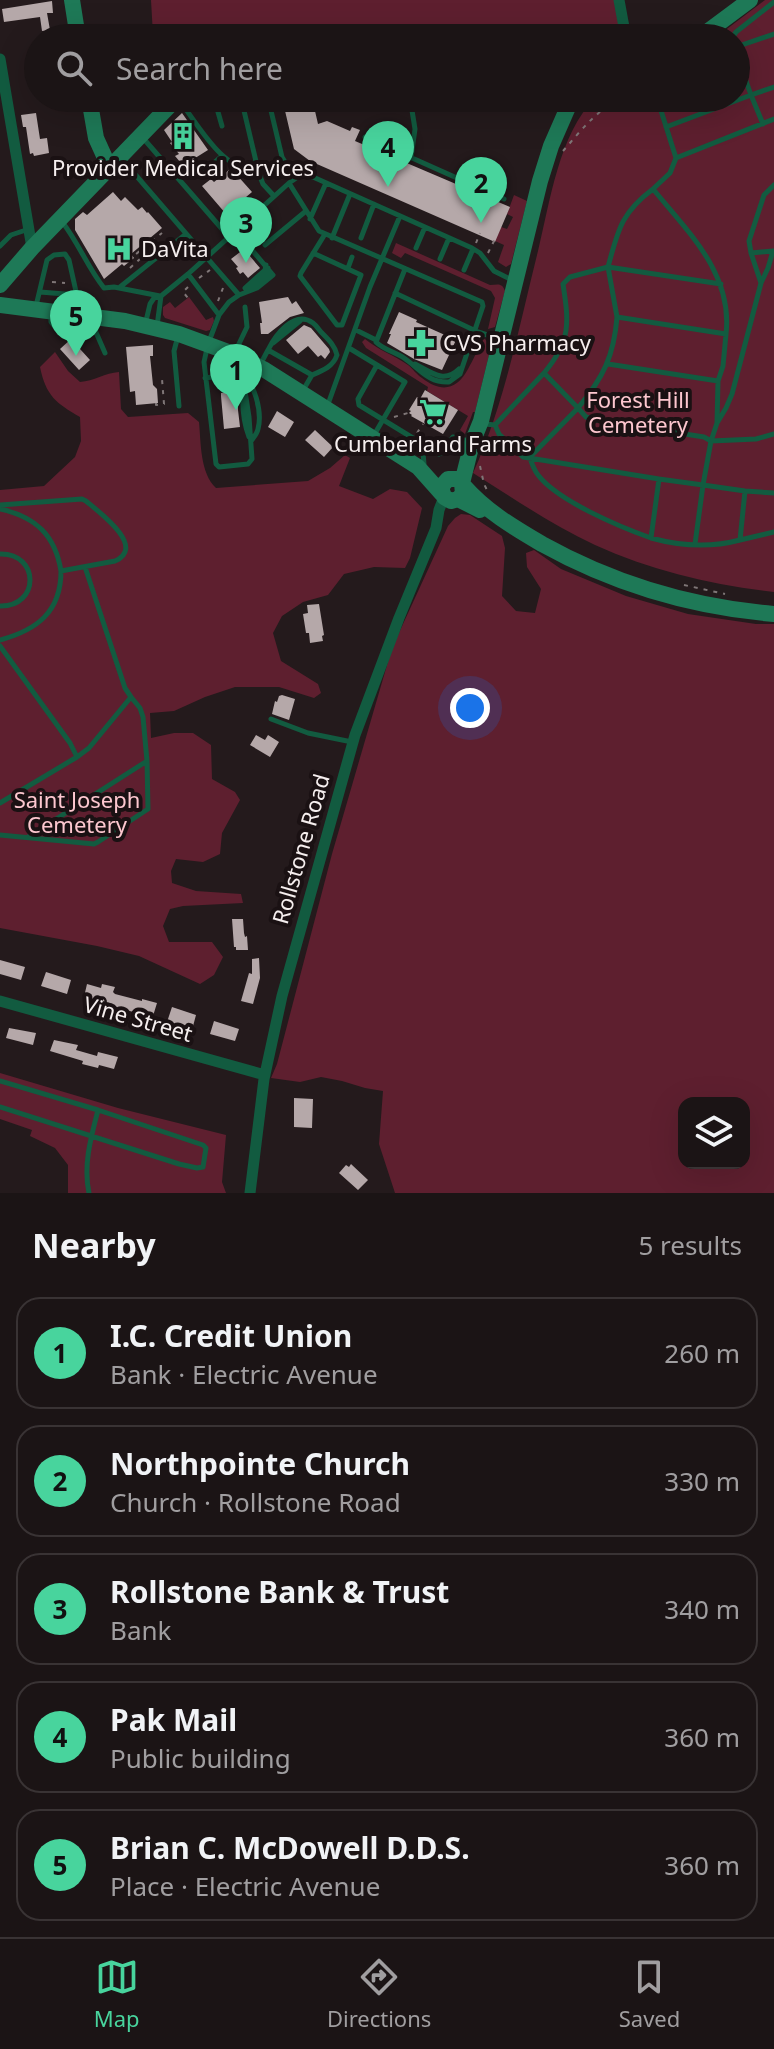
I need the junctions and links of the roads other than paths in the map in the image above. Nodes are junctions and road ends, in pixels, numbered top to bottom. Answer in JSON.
{"nodes":[{"id":1,"x":72,"y":0,"type":"edge"},
{"id":2,"x":619,"y":0,"type":"edge"},
{"id":3,"x":746,"y":2,"type":"edge"},
{"id":4,"x":774,"y":2,"type":"edge"},
{"id":5,"x":76,"y":24,"type":"edge"},
{"id":6,"x":623,"y":24,"type":"edge"},
{"id":7,"x":717,"y":24,"type":"edge"},
{"id":8,"x":746,"y":24,"type":"edge"},
{"id":9,"x":774,"y":34,"type":"edge"},
{"id":10,"x":750,"y":44,"type":"edge"},
{"id":11,"x":0,"y":59,"type":"edge"},
{"id":12,"x":774,"y":87,"type":"edge"},
{"id":13,"x":750,"y":92,"type":"edge"},
{"id":14,"x":751,"y":95,"type":"junction"},
{"id":15,"x":91,"y":112,"type":"edge"},
{"id":16,"x":164,"y":112,"type":"edge"},
{"id":17,"x":188,"y":112,"type":"edge"},
{"id":18,"x":218,"y":112,"type":"edge"},
{"id":19,"x":244,"y":112,"type":"edge"},
{"id":20,"x":271,"y":112,"type":"edge"},
{"id":21,"x":412,"y":112,"type":"edge"},
{"id":22,"x":566,"y":112,"type":"edge"},
{"id":23,"x":661,"y":112,"type":"edge"},
{"id":24,"x":706,"y":112,"type":"edge"},
{"id":25,"x":774,"y":119,"type":"edge"},
{"id":26,"x":763,"y":124,"type":"junction"},
{"id":27,"x":222,"y":126,"type":"dead end"},
{"id":28,"x":666,"y":127,"type":"junction"},
{"id":29,"x":141,"y":136,"type":"junction"},
{"id":30,"x":365,"y":137,"type":"dead end"},
{"id":31,"x":222,"y":156,"type":"junction"},
{"id":32,"x":411,"y":158,"type":"junction"},
{"id":33,"x":676,"y":158,"type":"junction"},
{"id":34,"x":115,"y":163,"type":"junction"},
{"id":35,"x":258,"y":170,"type":"junction"},
{"id":36,"x":199,"y":176,"type":"dead end"},
{"id":37,"x":299,"y":176,"type":"junction"},
{"id":38,"x":289,"y":183,"type":"junction"},
{"id":39,"x":326,"y":183,"type":"junction"},
{"id":40,"x":774,"y":185,"type":"edge"},
{"id":41,"x":653,"y":189,"type":"junction"},
{"id":42,"x":350,"y":194,"type":"junction"},
{"id":43,"x":274,"y":196,"type":"junction"},
{"id":44,"x":504,"y":199,"type":"dead end"},
{"id":45,"x":374,"y":204,"type":"junction"},
{"id":46,"x":306,"y":211,"type":"junction"},
{"id":47,"x":400,"y":216,"type":"junction"},
{"id":48,"x":60,"y":219,"type":"junction"},
{"id":49,"x":310,"y":219,"type":"junction"},
{"id":50,"x":425,"y":227,"type":"junction"},
{"id":51,"x":29,"y":229,"type":"junction"},
{"id":52,"x":236,"y":231,"type":"junction"},
{"id":53,"x":186,"y":234,"type":"junction"},
{"id":54,"x":325,"y":234,"type":"junction"},
{"id":55,"x":229,"y":237,"type":"junction"},
{"id":56,"x":332,"y":238,"type":"junction"},
{"id":57,"x":361,"y":238,"type":"dead end"},
{"id":58,"x":449,"y":238,"type":"junction"},
{"id":59,"x":265,"y":245,"type":"dead end"},
{"id":60,"x":0,"y":246,"type":"edge"},
{"id":61,"x":416,"y":248,"type":"dead end"},
{"id":62,"x":473,"y":249,"type":"junction"},
{"id":63,"x":774,"y":250,"type":"edge"},
{"id":64,"x":313,"y":253,"type":"junction"},
{"id":65,"x":751,"y":253,"type":"junction"},
{"id":66,"x":30,"y":256,"type":"junction"},
{"id":67,"x":207,"y":257,"type":"junction"},
{"id":68,"x":352,"y":257,"type":"dead end"},
{"id":69,"x":382,"y":259,"type":"junction"},
{"id":70,"x":440,"y":259,"type":"dead end"},
{"id":71,"x":267,"y":266,"type":"junction"},
{"id":72,"x":608,"y":267,"type":"junction"},
{"id":73,"x":348,"y":268,"type":"junction"},
{"id":74,"x":405,"y":269,"type":"junction"},
{"id":75,"x":464,"y":270,"type":"dead end"},
{"id":76,"x":188,"y":274,"type":"junction"},
{"id":77,"x":515,"y":281,"type":"junction"},
{"id":78,"x":761,"y":283,"type":"junction"},
{"id":79,"x":721,"y":284,"type":"junction"},
{"id":80,"x":0,"y":285,"type":"edge"},
{"id":81,"x":120,"y":288,"type":"junction"},
{"id":82,"x":40,"y":292,"type":"junction"},
{"id":83,"x":395,"y":293,"type":"junction"},
{"id":84,"x":77,"y":295,"type":"junction"},
{"id":85,"x":239,"y":295,"type":"junction"},
{"id":86,"x":161,"y":296,"type":"junction"},
{"id":87,"x":0,"y":305,"type":"edge"},
{"id":88,"x":245,"y":307,"type":"dead end"},
{"id":89,"x":43,"y":311,"type":"junction"},
{"id":90,"x":217,"y":312,"type":"junction"},
{"id":91,"x":617,"y":317,"type":"junction"},
{"id":92,"x":91,"y":321,"type":"junction"},
{"id":93,"x":151,"y":327,"type":"junction"},
{"id":94,"x":356,"y":330,"type":"junction"},
{"id":95,"x":475,"y":330,"type":"junction"},
{"id":96,"x":179,"y":334,"type":"junction"},
{"id":97,"x":726,"y":334,"type":"junction"},
{"id":98,"x":501,"y":339,"type":"junction"},
{"id":99,"x":376,"y":340,"type":"junction"},
{"id":100,"x":208,"y":344,"type":"junction"},
{"id":101,"x":269,"y":348,"type":"junction"},
{"id":102,"x":349,"y":348,"type":"junction"},
{"id":103,"x":105,"y":353,"type":"dead end"},
{"id":104,"x":234,"y":355,"type":"junction"},
{"id":105,"x":608,"y":364,"type":"junction"},
{"id":106,"x":377,"y":365,"type":"junction"},
{"id":107,"x":251,"y":369,"type":"junction"},
{"id":108,"x":544,"y":373,"type":"junction"},
{"id":109,"x":312,"y":375,"type":"junction"},
{"id":110,"x":205,"y":378,"type":"junction"},
{"id":111,"x":718,"y":381,"type":"junction"},
{"id":112,"x":302,"y":392,"type":"junction"},
{"id":113,"x":179,"y":406,"type":"dead end"},
{"id":114,"x":327,"y":408,"type":"junction"},
{"id":115,"x":578,"y":408,"type":"junction"},
{"id":116,"x":383,"y":420,"type":"junction"},
{"id":117,"x":717,"y":423,"type":"junction"},
{"id":118,"x":488,"y":424,"type":"junction"},
{"id":119,"x":774,"y":434,"type":"edge"},
{"id":120,"x":372,"y":437,"type":"junction"},
{"id":121,"x":250,"y":441,"type":"junction"},
{"id":122,"x":711,"y":441,"type":"junction"},
{"id":123,"x":472,"y":443,"type":"junction"},
{"id":124,"x":427,"y":446,"type":"junction"},
{"id":125,"x":530,"y":458,"type":"junction"},
{"id":126,"x":423,"y":467,"type":"junction"},
{"id":127,"x":659,"y":479,"type":"junction"},
{"id":128,"x":703,"y":485,"type":"junction"},
{"id":129,"x":453,"y":489,"type":"junction"},
{"id":130,"x":745,"y":491,"type":"junction"},
{"id":131,"x":774,"y":493,"type":"edge"},
{"id":132,"x":0,"y":507,"type":"edge"},
{"id":133,"x":774,"y":532,"type":"edge"},
{"id":134,"x":651,"y":538,"type":"junction"},
{"id":135,"x":740,"y":540,"type":"junction"},
{"id":136,"x":695,"y":544,"type":"junction"},
{"id":137,"x":0,"y":554,"type":"edge"},
{"id":138,"x":84,"y":567,"type":"junction"},
{"id":139,"x":61,"y":571,"type":"junction"},
{"id":140,"x":0,"y":606,"type":"edge"},
{"id":141,"x":774,"y":614,"type":"edge"},
{"id":142,"x":0,"y":643,"type":"edge"},
{"id":143,"x":131,"y":697,"type":"junction"},
{"id":144,"x":271,"y":719,"type":"dead end"},
{"id":145,"x":353,"y":742,"type":"junction"},
{"id":146,"x":77,"y":757,"type":"junction"},
{"id":147,"x":147,"y":761,"type":"junction"},
{"id":148,"x":0,"y":803,"type":"edge"},
{"id":149,"x":0,"y":835,"type":"edge"},
{"id":150,"x":28,"y":837,"type":"junction"},
{"id":151,"x":0,"y":1001,"type":"edge"},
{"id":152,"x":265,"y":1075,"type":"junction"},
{"id":153,"x":0,"y":1081,"type":"edge"},
{"id":154,"x":0,"y":1107,"type":"edge"},
{"id":155,"x":98,"y":1110,"type":"junction"},
{"id":156,"x":92,"y":1136,"type":"junction"},
{"id":157,"x":89,"y":1193,"type":"edge"},
{"id":158,"x":250,"y":1193,"type":"edge"}],
"edges":[{"from":1,"to":5,"type":"main road"},
{"from":2,"to":6,"type":"street"},
{"from":3,"to":7,"type":"main road"},
{"from":4,"to":8,"type":"lane"},
{"from":9,"to":10,"type":"lane"},
{"from":11,"to":51,"type":"street"},
{"from":12,"to":14,"type":"lane"},
{"from":13,"to":14,"type":"lane"},
{"from":14,"to":26,"type":"lane"},
{"from":15,"to":34,"type":"main road"},
{"from":16,"to":29,"type":"main road"},
{"from":17,"to":31,"type":"lane"},
{"from":18,"to":27,"type":"lane"},
{"from":19,"to":35,"type":"lane"},
{"from":20,"to":37,"type":"lane"},
{"from":21,"to":32,"type":"lane"},
{"from":22,"to":77,"type":"main road","name":"Rollstone Road"},
{"from":23,"to":28,"type":"lane"},
{"from":24,"to":28,"type":"lane"},
{"from":25,"to":26,"type":"lane"},
{"from":26,"to":33,"type":"lane"},
{"from":28,"to":33,"type":"lane"},
{"from":29,"to":34,"type":"main road"},
{"from":29,"to":55,"type":"lane"},
{"from":30,"to":32,"type":"lane"},
{"from":31,"to":35,"type":"lane"},
{"from":31,"to":36,"type":"lane"},
{"from":32,"to":44,"type":"lane"},
{"from":33,"to":41,"type":"lane"},
{"from":34,"to":48,"type":"main road"},
{"from":34,"to":53,"type":"lane"},
{"from":35,"to":43,"type":"lane"},
{"from":37,"to":38,"type":"lane"},
{"from":37,"to":39,"type":"lane"},
{"from":38,"to":43,"type":"lane"},
{"from":38,"to":46,"type":"lane"},
{"from":39,"to":42,"type":"lane"},
{"from":39,"to":49,"type":"lane"},
{"from":40,"to":65,"type":"lane"},
{"from":41,"to":72,"type":"lane"},
{"from":41,"to":79,"type":"lane"},
{"from":42,"to":45,"type":"lane"},
{"from":42,"to":56,"type":"lane"},
{"from":43,"to":52,"type":"lane"},
{"from":45,"to":47,"type":"lane"},
{"from":45,"to":57,"type":"lane"},
{"from":46,"to":49,"type":"lane"},
{"from":46,"to":59,"type":"lane"},
{"from":47,"to":50,"type":"lane"},
{"from":47,"to":69,"type":"lane"},
{"from":48,"to":66,"type":"main road"},
{"from":48,"to":81,"type":"lane"},
{"from":49,"to":54,"type":"lane"},
{"from":50,"to":58,"type":"lane"},
{"from":50,"to":61,"type":"lane"},
{"from":51,"to":60,"type":"lane"},
{"from":51,"to":66,"type":"street"},
{"from":52,"to":55,"type":"lane"},
{"from":52,"to":71,"type":"lane"},
{"from":53,"to":67,"type":"lane"},
{"from":53,"to":81,"type":"lane"},
{"from":54,"to":56,"type":"lane"},
{"from":54,"to":64,"type":"lane"},
{"from":55,"to":67,"type":"lane"},
{"from":56,"to":69,"type":"lane"},
{"from":58,"to":62,"type":"lane"},
{"from":58,"to":70,"type":"lane"},
{"from":62,"to":75,"type":"lane"},
{"from":62,"to":77,"type":"lane"},
{"from":63,"to":65,"type":"lane"},
{"from":63,"to":78,"type":"lane"},
{"from":64,"to":73,"type":"lane"},
{"from":64,"to":73,"type":"lane"},
{"from":65,"to":78,"type":"lane"},
{"from":66,"to":80,"type":"main road"},
{"from":67,"to":76,"type":"lane"},
{"from":67,"to":85,"type":"lane"},
{"from":68,"to":73,"type":"lane"},
{"from":69,"to":74,"type":"lane"},
{"from":69,"to":94,"type":"lane"},
{"from":71,"to":85,"type":"lane"},
{"from":71,"to":85,"type":"lane"},
{"from":72,"to":79,"type":"lane"},
{"from":72,"to":91,"type":"lane"},
{"from":72,"to":108,"type":"lane"},
{"from":74,"to":83,"type":"lane"},
{"from":74,"to":95,"type":"lane"},
{"from":76,"to":86,"type":"lane"},
{"from":76,"to":90,"type":"lane"},
{"from":77,"to":98,"type":"main road","name":"Rollstone Road"},
{"from":78,"to":117,"type":"lane"},
{"from":79,"to":97,"type":"lane"},
{"from":81,"to":86,"type":"lane"},
{"from":82,"to":84,"type":"lane"},
{"from":82,"to":84,"type":"lane"},
{"from":82,"to":89,"type":"lane"},
{"from":83,"to":95,"type":"lane"},
{"from":83,"to":99,"type":"lane"},
{"from":84,"to":92,"type":"lane"},
{"from":85,"to":90,"type":"lane"},
{"from":86,"to":93,"type":"lane"},
{"from":86,"to":93,"type":"lane"},
{"from":87,"to":89,"type":"main road"},
{"from":88,"to":104,"type":"lane"},
{"from":89,"to":92,"type":"main road"},
{"from":90,"to":100,"type":"lane"},
{"from":91,"to":97,"type":"lane"},
{"from":91,"to":105,"type":"lane"},
{"from":92,"to":93,"type":"main road"},
{"from":92,"to":103,"type":"lane"},
{"from":93,"to":96,"type":"main road"},
{"from":94,"to":99,"type":"lane"},
{"from":94,"to":102,"type":"lane"},
{"from":95,"to":98,"type":"lane"},
{"from":95,"to":99,"type":"lane"},
{"from":96,"to":100,"type":"main road"},
{"from":96,"to":113,"type":"lane"},
{"from":97,"to":111,"type":"lane"},
{"from":98,"to":118,"type":"main road","name":"Rollstone Road"},
{"from":100,"to":104,"type":"main road"},
{"from":100,"to":110,"type":"lane"},
{"from":101,"to":107,"type":"lane"},
{"from":101,"to":109,"type":"lane"},
{"from":101,"to":109,"type":"lane"},
{"from":102,"to":106,"type":"lane"},
{"from":102,"to":114,"type":"lane"},
{"from":104,"to":107,"type":"main road"},
{"from":105,"to":111,"type":"lane"},
{"from":105,"to":115,"type":"lane"},
{"from":106,"to":116,"type":"lane"},
{"from":106,"to":116,"type":"lane"},
{"from":107,"to":110,"type":"lane"},
{"from":107,"to":112,"type":"main road"},
{"from":107,"to":121,"type":"lane"},
{"from":107,"to":121,"type":"lane"},
{"from":108,"to":115,"type":"lane"},
{"from":108,"to":118,"type":"lane"},
{"from":109,"to":112,"type":"lane"},
{"from":110,"to":121,"type":"lane"},
{"from":111,"to":117,"type":"lane"},
{"from":112,"to":114,"type":"main road"},
{"from":114,"to":120,"type":"main road"},
{"from":115,"to":122,"type":"lane"},
{"from":115,"to":125,"type":"lane"},
{"from":116,"to":120,"type":"lane"},
{"from":116,"to":124,"type":"lane"},
{"from":117,"to":122,"type":"lane"},
{"from":118,"to":123,"type":"main road","name":"Rollstone Road"},
{"from":118,"to":125,"type":"lane"},
{"from":119,"to":122,"type":"lane"},
{"from":120,"to":126,"type":"main road"},
{"from":122,"to":128,"type":"lane"},
{"from":123,"to":124,"type":"lane"},
{"from":123,"to":129,"type":"main road","name":"Rollstone Road"},
{"from":124,"to":126,"type":"lane"},
{"from":125,"to":127,"type":"lane"},
{"from":125,"to":134,"type":"lane"},
{"from":126,"to":129,"type":"main road"},
{"from":127,"to":128,"type":"lane"},
{"from":127,"to":134,"type":"lane"},
{"from":128,"to":130,"type":"lane"},
{"from":128,"to":136,"type":"lane"},
{"from":129,"to":141,"type":"main road"},
{"from":129,"to":145,"type":"street","name":"Rollstone Road"},
{"from":130,"to":131,"type":"lane"},
{"from":130,"to":135,"type":"lane"},
{"from":132,"to":138,"type":"lane"},
{"from":132,"to":139,"type":"lane"},
{"from":133,"to":135,"type":"lane"},
{"from":134,"to":136,"type":"lane"},
{"from":135,"to":136,"type":"lane"},
{"from":137,"to":140,"type":"lane"},
{"from":138,"to":139,"type":"lane"},
{"from":138,"to":143,"type":"lane"},
{"from":139,"to":142,"type":"lane"},
{"from":142,"to":146,"type":"lane"},
{"from":143,"to":146,"type":"lane"},
{"from":143,"to":147,"type":"lane"},
{"from":144,"to":145,"type":"lane"},
{"from":145,"to":152,"type":"street","name":"Rollstone Road"},
{"from":146,"to":148,"type":"lane"},
{"from":147,"to":150,"type":"lane"},
{"from":147,"to":150,"type":"lane"},
{"from":149,"to":150,"type":"lane"},
{"from":151,"to":152,"type":"street","name":"Vine Street"},
{"from":152,"to":158,"type":"street","name":"Rollstone Road"},
{"from":153,"to":155,"type":"lane"},
{"from":154,"to":156,"type":"lane"},
{"from":155,"to":156,"type":"lane"},
{"from":155,"to":156,"type":"lane"},
{"from":156,"to":157,"type":"lane"}]}
